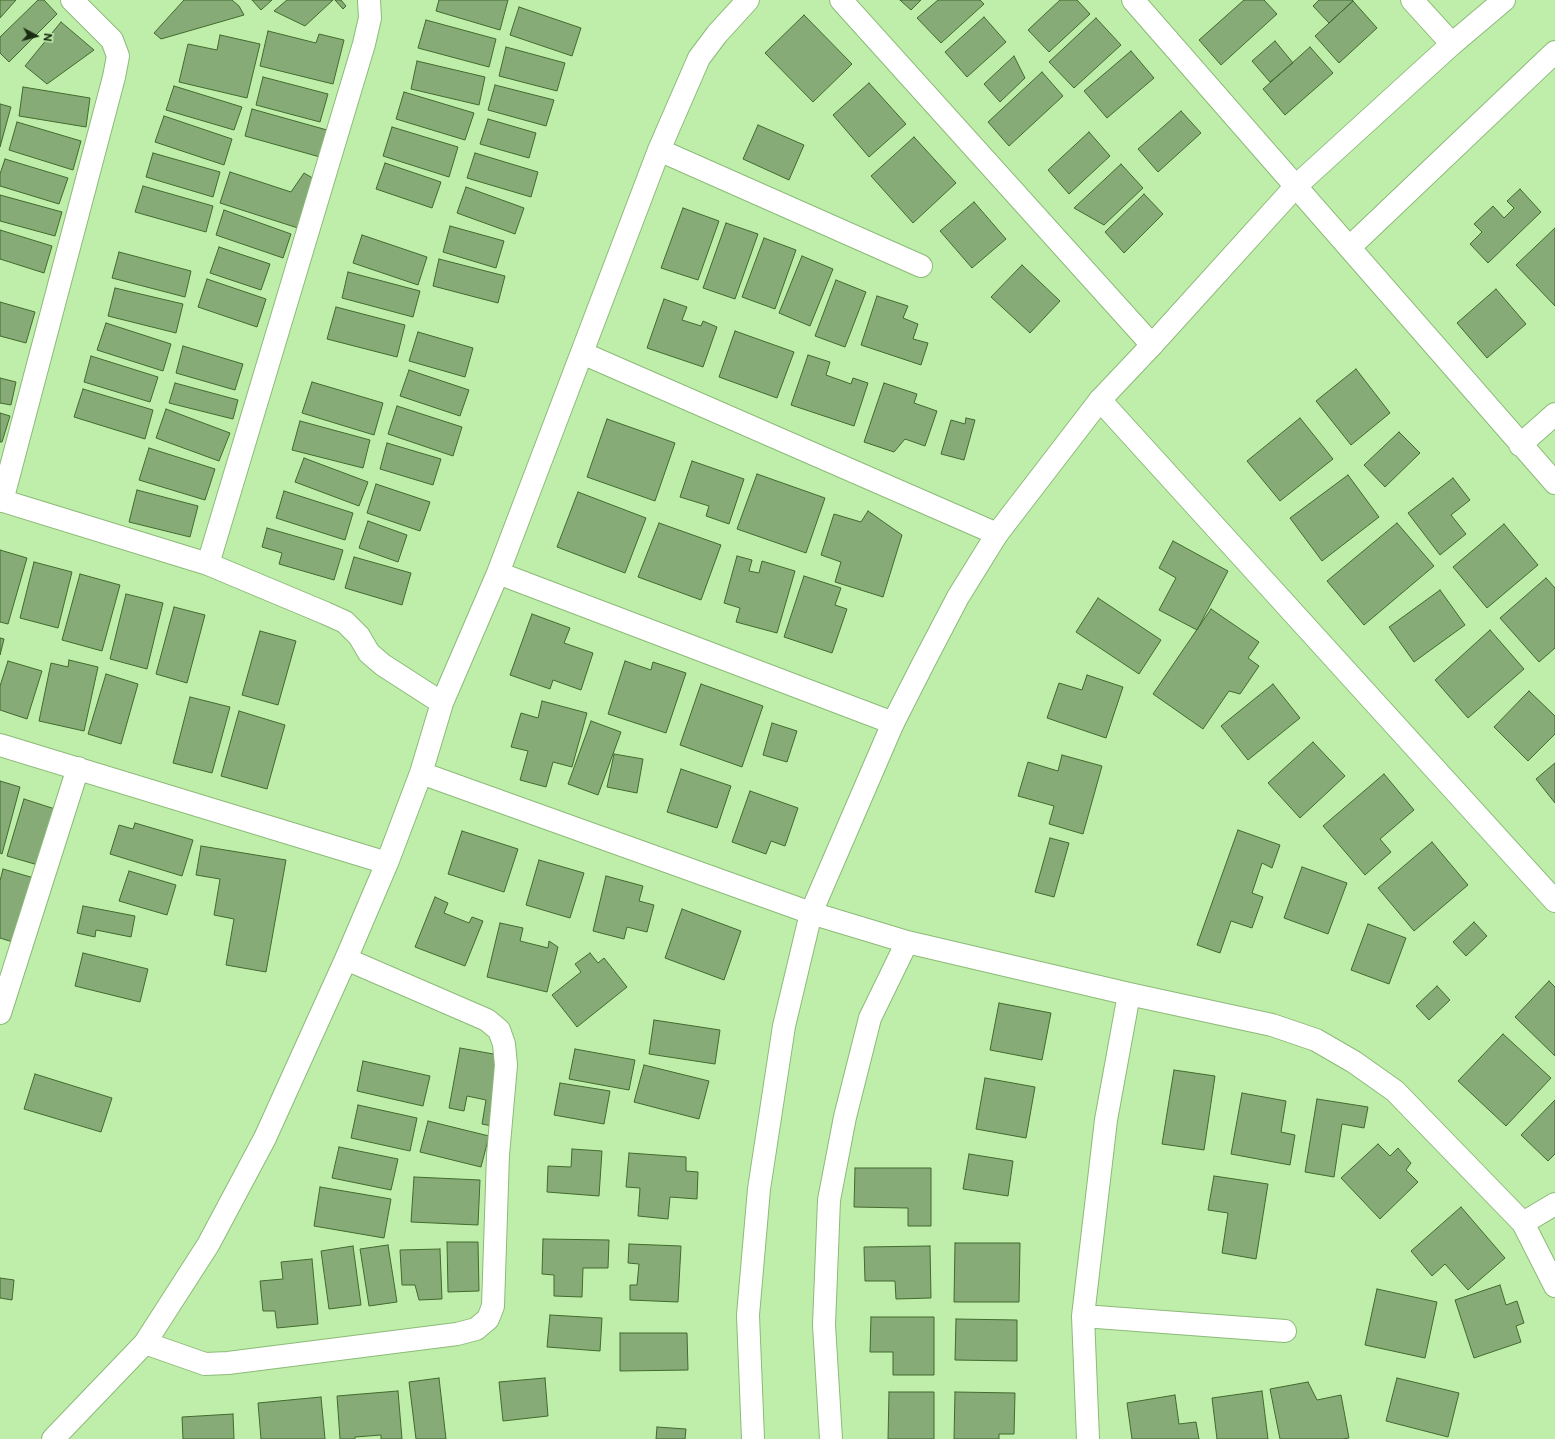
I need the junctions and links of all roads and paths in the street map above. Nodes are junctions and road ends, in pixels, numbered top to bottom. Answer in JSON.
{"nodes":[{"id":1,"x":72,"y":0,"type":"edge"},
{"id":2,"x":369,"y":0,"type":"edge"},
{"id":3,"x":748,"y":0,"type":"edge"},
{"id":4,"x":841,"y":0,"type":"edge"},
{"id":5,"x":1133,"y":0,"type":"edge"},
{"id":6,"x":1412,"y":0,"type":"edge"},
{"id":7,"x":1504,"y":0,"type":"edge"},
{"id":8,"x":1452,"y":44,"type":"junction"},
{"id":9,"x":1555,"y":52,"type":"edge"},
{"id":10,"x":659,"y":150,"type":"junction"},
{"id":11,"x":1296,"y":186,"type":"junction"},
{"id":12,"x":1350,"y":247,"type":"junction"},
{"id":13,"x":921,"y":266,"type":"dead end"},
{"id":14,"x":1152,"y":345,"type":"junction"},
{"id":15,"x":582,"y":353,"type":"junction"},
{"id":16,"x":1100,"y":400,"type":"junction"},
{"id":17,"x":1555,"y":414,"type":"edge"},
{"id":18,"x":1520,"y":445,"type":"junction"},
{"id":19,"x":1555,"y":483,"type":"edge"},
{"id":20,"x":1,"y":500,"type":"edge"},
{"id":21,"x":997,"y":534,"type":"junction"},
{"id":22,"x":208,"y":564,"type":"junction"},
{"id":23,"x":498,"y":572,"type":"junction"},
{"id":24,"x":442,"y":703,"type":"junction"},
{"id":25,"x":893,"y":723,"type":"junction"},
{"id":26,"x":0,"y":745,"type":"edge"},
{"id":27,"x":78,"y":768,"type":"junction"},
{"id":28,"x":421,"y":773,"type":"junction"},
{"id":29,"x":387,"y":863,"type":"junction"},
{"id":30,"x":1555,"y":901,"type":"edge"},
{"id":31,"x":811,"y":912,"type":"junction"},
{"id":32,"x":907,"y":942,"type":"junction"},
{"id":33,"x":346,"y":959,"type":"junction"},
{"id":34,"x":7,"y":971,"type":"edge"},
{"id":35,"x":1129,"y":994,"type":"junction"},
{"id":36,"x":0,"y":1014,"type":"edge"},
{"id":37,"x":1555,"y":1204,"type":"edge"},
{"id":38,"x":1523,"y":1223,"type":"junction"},
{"id":39,"x":1555,"y":1286,"type":"edge"},
{"id":40,"x":1083,"y":1316,"type":"junction"},
{"id":41,"x":1285,"y":1330,"type":"dead end"},
{"id":42,"x":146,"y":1343,"type":"junction"},
{"id":43,"x":53,"y":1439,"type":"edge"},
{"id":44,"x":753,"y":1439,"type":"edge"},
{"id":45,"x":831,"y":1439,"type":"edge"},
{"id":46,"x":1088,"y":1439,"type":"edge"}],
"edges":[{"from":1,"to":20,"type":"street"},
{"from":2,"to":22,"type":"street"},
{"from":3,"to":10,"type":"street"},
{"from":4,"to":14,"type":"street"},
{"from":5,"to":11,"type":"street"},
{"from":6,"to":8,"type":"street"},
{"from":7,"to":8,"type":"street"},
{"from":8,"to":11,"type":"street"},
{"from":9,"to":12,"type":"street"},
{"from":10,"to":13,"type":"street"},
{"from":10,"to":15,"type":"street"},
{"from":11,"to":12,"type":"street"},
{"from":11,"to":14,"type":"street"},
{"from":12,"to":18,"type":"street"},
{"from":14,"to":16,"type":"street"},
{"from":15,"to":21,"type":"street"},
{"from":15,"to":23,"type":"street"},
{"from":16,"to":21,"type":"street"},
{"from":16,"to":30,"type":"street"},
{"from":17,"to":18,"type":"street"},
{"from":18,"to":19,"type":"street"},
{"from":20,"to":22,"type":"street"},
{"from":21,"to":25,"type":"street"},
{"from":22,"to":24,"type":"street"},
{"from":23,"to":24,"type":"street"},
{"from":23,"to":25,"type":"street"},
{"from":24,"to":28,"type":"street"},
{"from":25,"to":31,"type":"street"},
{"from":26,"to":27,"type":"street"},
{"from":27,"to":29,"type":"street"},
{"from":27,"to":34,"type":"street"},
{"from":28,"to":29,"type":"street"},
{"from":28,"to":31,"type":"street"},
{"from":29,"to":33,"type":"street"},
{"from":31,"to":32,"type":"street"},
{"from":31,"to":44,"type":"street"},
{"from":32,"to":35,"type":"street"},
{"from":32,"to":45,"type":"street"},
{"from":33,"to":42,"type":"street"},
{"from":33,"to":42,"type":"street"},
{"from":34,"to":36,"type":"street"},
{"from":35,"to":38,"type":"street"},
{"from":35,"to":40,"type":"street"},
{"from":37,"to":38,"type":"street"},
{"from":38,"to":39,"type":"street"},
{"from":40,"to":41,"type":"street"},
{"from":40,"to":46,"type":"street"},
{"from":42,"to":43,"type":"street"}]}
